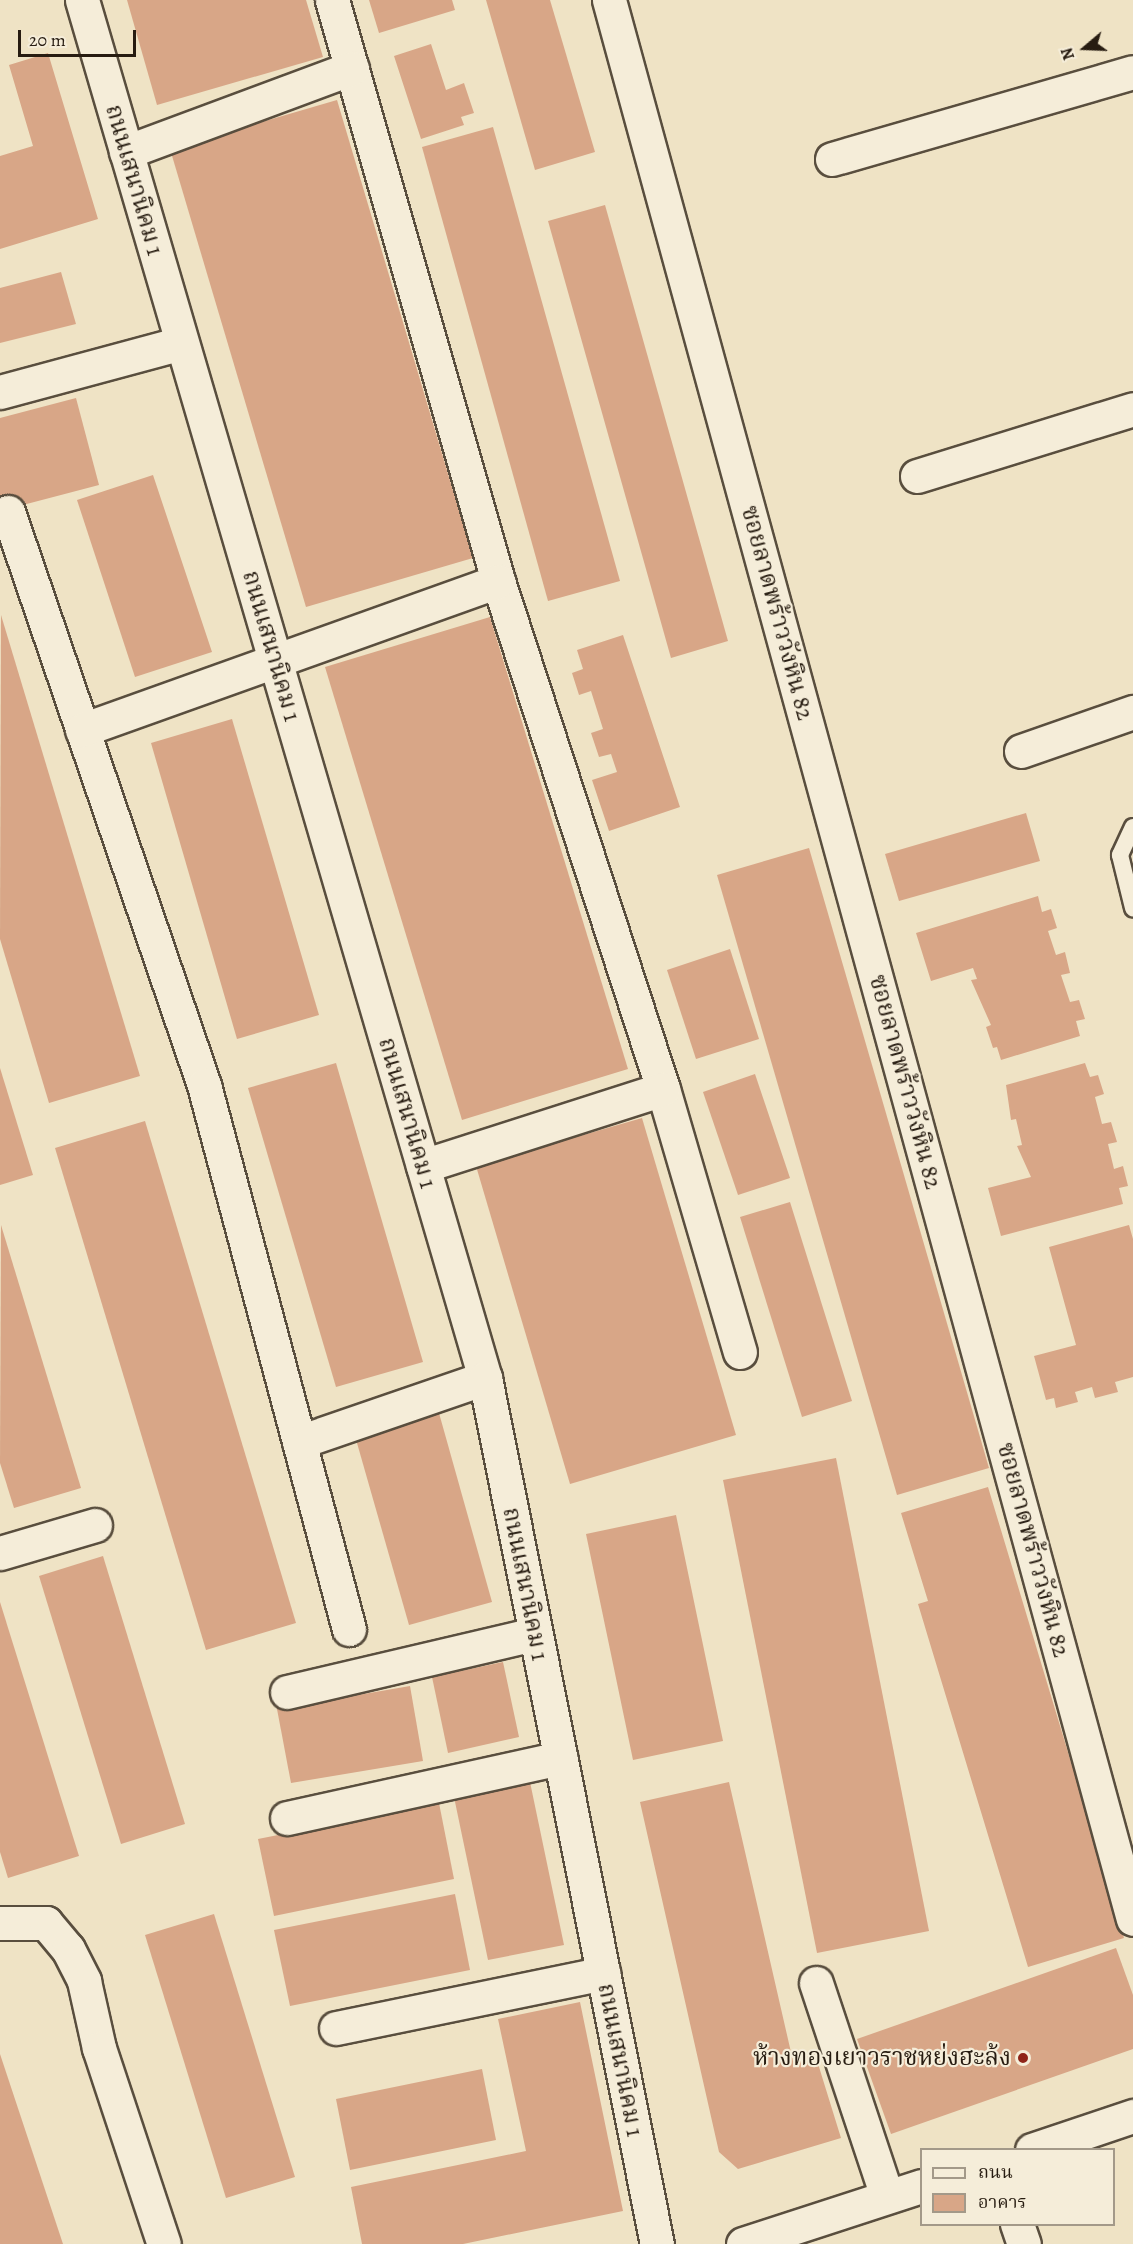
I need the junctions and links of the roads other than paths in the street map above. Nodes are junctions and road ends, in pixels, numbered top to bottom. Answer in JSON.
{"nodes":[{"id":1,"x":82,"y":0,"type":"edge"},
{"id":2,"x":332,"y":0,"type":"edge"},
{"id":3,"x":609,"y":0,"type":"edge"},
{"id":4,"x":352,"y":68,"type":"junction"},
{"id":5,"x":1133,"y":72,"type":"edge"},
{"id":6,"x":126,"y":152,"type":"junction"},
{"id":7,"x":832,"y":159,"type":"dead end"},
{"id":8,"x":182,"y":343,"type":"junction"},
{"id":9,"x":0,"y":392,"type":"edge"},
{"id":10,"x":1133,"y":409,"type":"edge"},
{"id":11,"x":917,"y":476,"type":"dead end"},
{"id":12,"x":8,"y":512,"type":"dead end"},
{"id":13,"x":498,"y":581,"type":"junction"},
{"id":14,"x":275,"y":661,"type":"junction"},
{"id":15,"x":1133,"y":712,"type":"edge"},
{"id":16,"x":82,"y":730,"type":"junction"},
{"id":17,"x":1021,"y":751,"type":"dead end"},
{"id":18,"x":1133,"y":827,"type":"edge"},
{"id":19,"x":1133,"y":908,"type":"edge"},
{"id":20,"x":663,"y":1089,"type":"junction"},
{"id":21,"x":423,"y":1167,"type":"junction"},
{"id":22,"x":740,"y":1352,"type":"dead end"},
{"id":23,"x":484,"y":1378,"type":"junction"},
{"id":24,"x":299,"y":1442,"type":"junction"},
{"id":25,"x":95,"y":1525,"type":"dead end"},
{"id":26,"x":0,"y":1553,"type":"edge"},
{"id":27,"x":349,"y":1629,"type":"dead end"},
{"id":28,"x":535,"y":1634,"type":"junction"},
{"id":29,"x":287,"y":1692,"type":"dead end"},
{"id":30,"x":560,"y":1758,"type":"junction"},
{"id":31,"x":287,"y":1818,"type":"dead end"},
{"id":32,"x":1133,"y":1919,"type":"edge"},
{"id":33,"x":0,"y":1923,"type":"edge"},
{"id":34,"x":603,"y":1972,"type":"junction"},
{"id":35,"x":816,"y":1983,"type":"dead end"},
{"id":36,"x":336,"y":2028,"type":"dead end"},
{"id":37,"x":1133,"y":2115,"type":"edge"},
{"id":38,"x":1038,"y":2148,"type":"edge"},
{"id":39,"x":920,"y":2186,"type":"edge"},
{"id":40,"x":887,"y":2197,"type":"junction"},
{"id":41,"x":1018,"y":2226,"type":"edge"},
{"id":42,"x":164,"y":2244,"type":"edge"},
{"id":43,"x":657,"y":2244,"type":"edge"},
{"id":44,"x":743,"y":2244,"type":"edge"},
{"id":45,"x":1024,"y":2244,"type":"edge"}],
"edges":[{"from":1,"to":6,"type":"street","name":"ถนนเสนานิคม 1"},
{"from":2,"to":4,"type":"street"},
{"from":3,"to":32,"type":"street","name":"ซอยลาดพร้าววังหิน 82"},
{"from":4,"to":6,"type":"street"},
{"from":4,"to":13,"type":"street"},
{"from":5,"to":7,"type":"street"},
{"from":6,"to":8,"type":"street","name":"ถนนเสนานิคม 1"},
{"from":8,"to":9,"type":"street"},
{"from":8,"to":14,"type":"street","name":"ถนนเสนานิคม 1"},
{"from":10,"to":11,"type":"street"},
{"from":12,"to":16,"type":"street"},
{"from":13,"to":14,"type":"street"},
{"from":13,"to":20,"type":"street"},
{"from":14,"to":16,"type":"street"},
{"from":14,"to":21,"type":"street","name":"ถนนเสนานิคม 1"},
{"from":15,"to":17,"type":"street"},
{"from":16,"to":24,"type":"street"},
{"from":18,"to":19,"type":"lane"},
{"from":20,"to":21,"type":"street"},
{"from":20,"to":22,"type":"street"},
{"from":21,"to":23,"type":"street","name":"ถนนเสนานิคม 1"},
{"from":23,"to":24,"type":"street"},
{"from":23,"to":28,"type":"street","name":"ถนนเสนานิคม 1"},
{"from":24,"to":27,"type":"street"},
{"from":25,"to":26,"type":"street"},
{"from":28,"to":29,"type":"street"},
{"from":28,"to":30,"type":"street","name":"ถนนเสนานิคม 1"},
{"from":30,"to":31,"type":"street"},
{"from":30,"to":34,"type":"street","name":"ถนนเสนานิคม 1"},
{"from":33,"to":42,"type":"street"},
{"from":34,"to":36,"type":"street"},
{"from":34,"to":43,"type":"street","name":"ถนนเสนานิคม 1"},
{"from":35,"to":40,"type":"street"},
{"from":37,"to":38,"type":"street"},
{"from":39,"to":40,"type":"street"},
{"from":40,"to":44,"type":"street"},
{"from":41,"to":45,"type":"street"}]}
